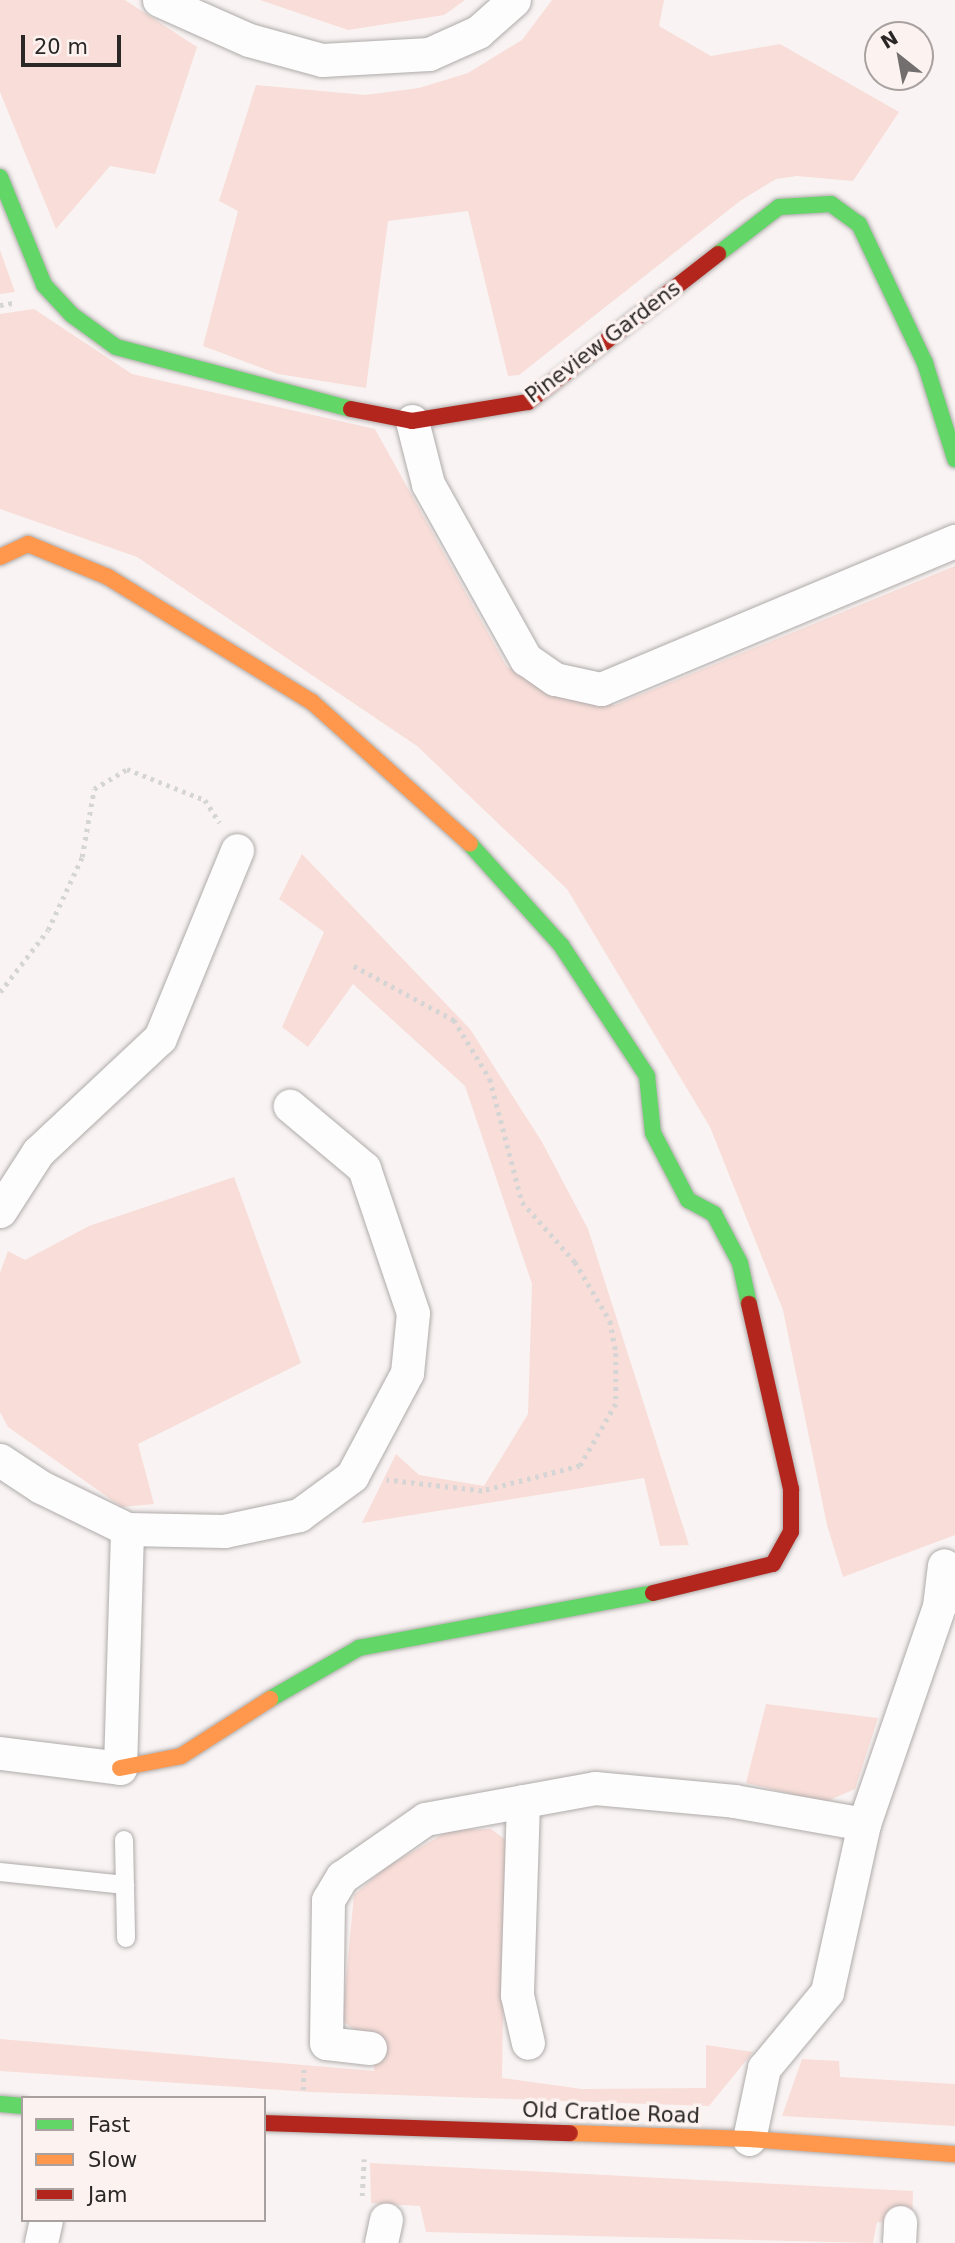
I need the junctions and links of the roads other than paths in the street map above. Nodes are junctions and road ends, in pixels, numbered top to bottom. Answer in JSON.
{"nodes":[{"id":1,"x":159,"y":0,"type":"edge"},
{"id":2,"x":514,"y":0,"type":"edge"},
{"id":3,"x":0,"y":177,"type":"edge"},
{"id":4,"x":412,"y":421,"type":"junction"},
{"id":5,"x":955,"y":459,"type":"edge"},
{"id":6,"x":955,"y":541,"type":"edge"},
{"id":7,"x":0,"y":557,"type":"edge"},
{"id":8,"x":237,"y":850,"type":"road end"},
{"id":9,"x":290,"y":1106,"type":"dead end"},
{"id":10,"x":0,"y":1211,"type":"edge"},
{"id":11,"x":0,"y":1460,"type":"edge"},
{"id":12,"x":127,"y":1529,"type":"junction"},
{"id":13,"x":944,"y":1565,"type":"dead end"},
{"id":14,"x":0,"y":1754,"type":"edge"},
{"id":15,"x":120,"y":1768,"type":"junction"},
{"id":16,"x":523,"y":1801,"type":"junction"},
{"id":17,"x":864,"y":1824,"type":"junction"},
{"id":18,"x":124,"y":1840,"type":"dead end"},
{"id":19,"x":0,"y":1872,"type":"edge"},
{"id":20,"x":125,"y":1885,"type":"junction"},
{"id":21,"x":126,"y":1938,"type":"dead end"},
{"id":22,"x":528,"y":2043,"type":"dead end"},
{"id":23,"x":370,"y":2048,"type":"dead end"},
{"id":24,"x":0,"y":2104,"type":"edge"},
{"id":25,"x":21,"y":2106,"type":"edge"},
{"id":26,"x":266,"y":2123,"type":"edge"},
{"id":27,"x":749,"y":2139,"type":"junction"},
{"id":28,"x":955,"y":2154,"type":"edge"},
{"id":29,"x":46,"y":2222,"type":"edge"},
{"id":30,"x":41,"y":2243,"type":"edge"}],
"edges":[{"from":1,"to":2,"type":"street"},
{"from":3,"to":4,"type":"street","name":"Pineview Gardens"},
{"from":4,"to":5,"type":"street","name":"Pineview Gardens"},
{"from":4,"to":6,"type":"street"},
{"from":7,"to":15,"type":"street"},
{"from":8,"to":10,"type":"street"},
{"from":9,"to":12,"type":"street"},
{"from":11,"to":12,"type":"street"},
{"from":12,"to":15,"type":"street"},
{"from":13,"to":17,"type":"street"},
{"from":14,"to":15,"type":"street"},
{"from":16,"to":17,"type":"street"},
{"from":16,"to":22,"type":"street"},
{"from":16,"to":23,"type":"street"},
{"from":17,"to":27,"type":"street"},
{"from":18,"to":20,"type":"lane"},
{"from":19,"to":20,"type":"lane"},
{"from":20,"to":21,"type":"lane"},
{"from":24,"to":25,"type":"street"},
{"from":26,"to":27,"type":"street","name":"Old Cratloe Road"},
{"from":27,"to":28,"type":"street","name":"Old Cratloe Road"},
{"from":29,"to":30,"type":"street"}]}
